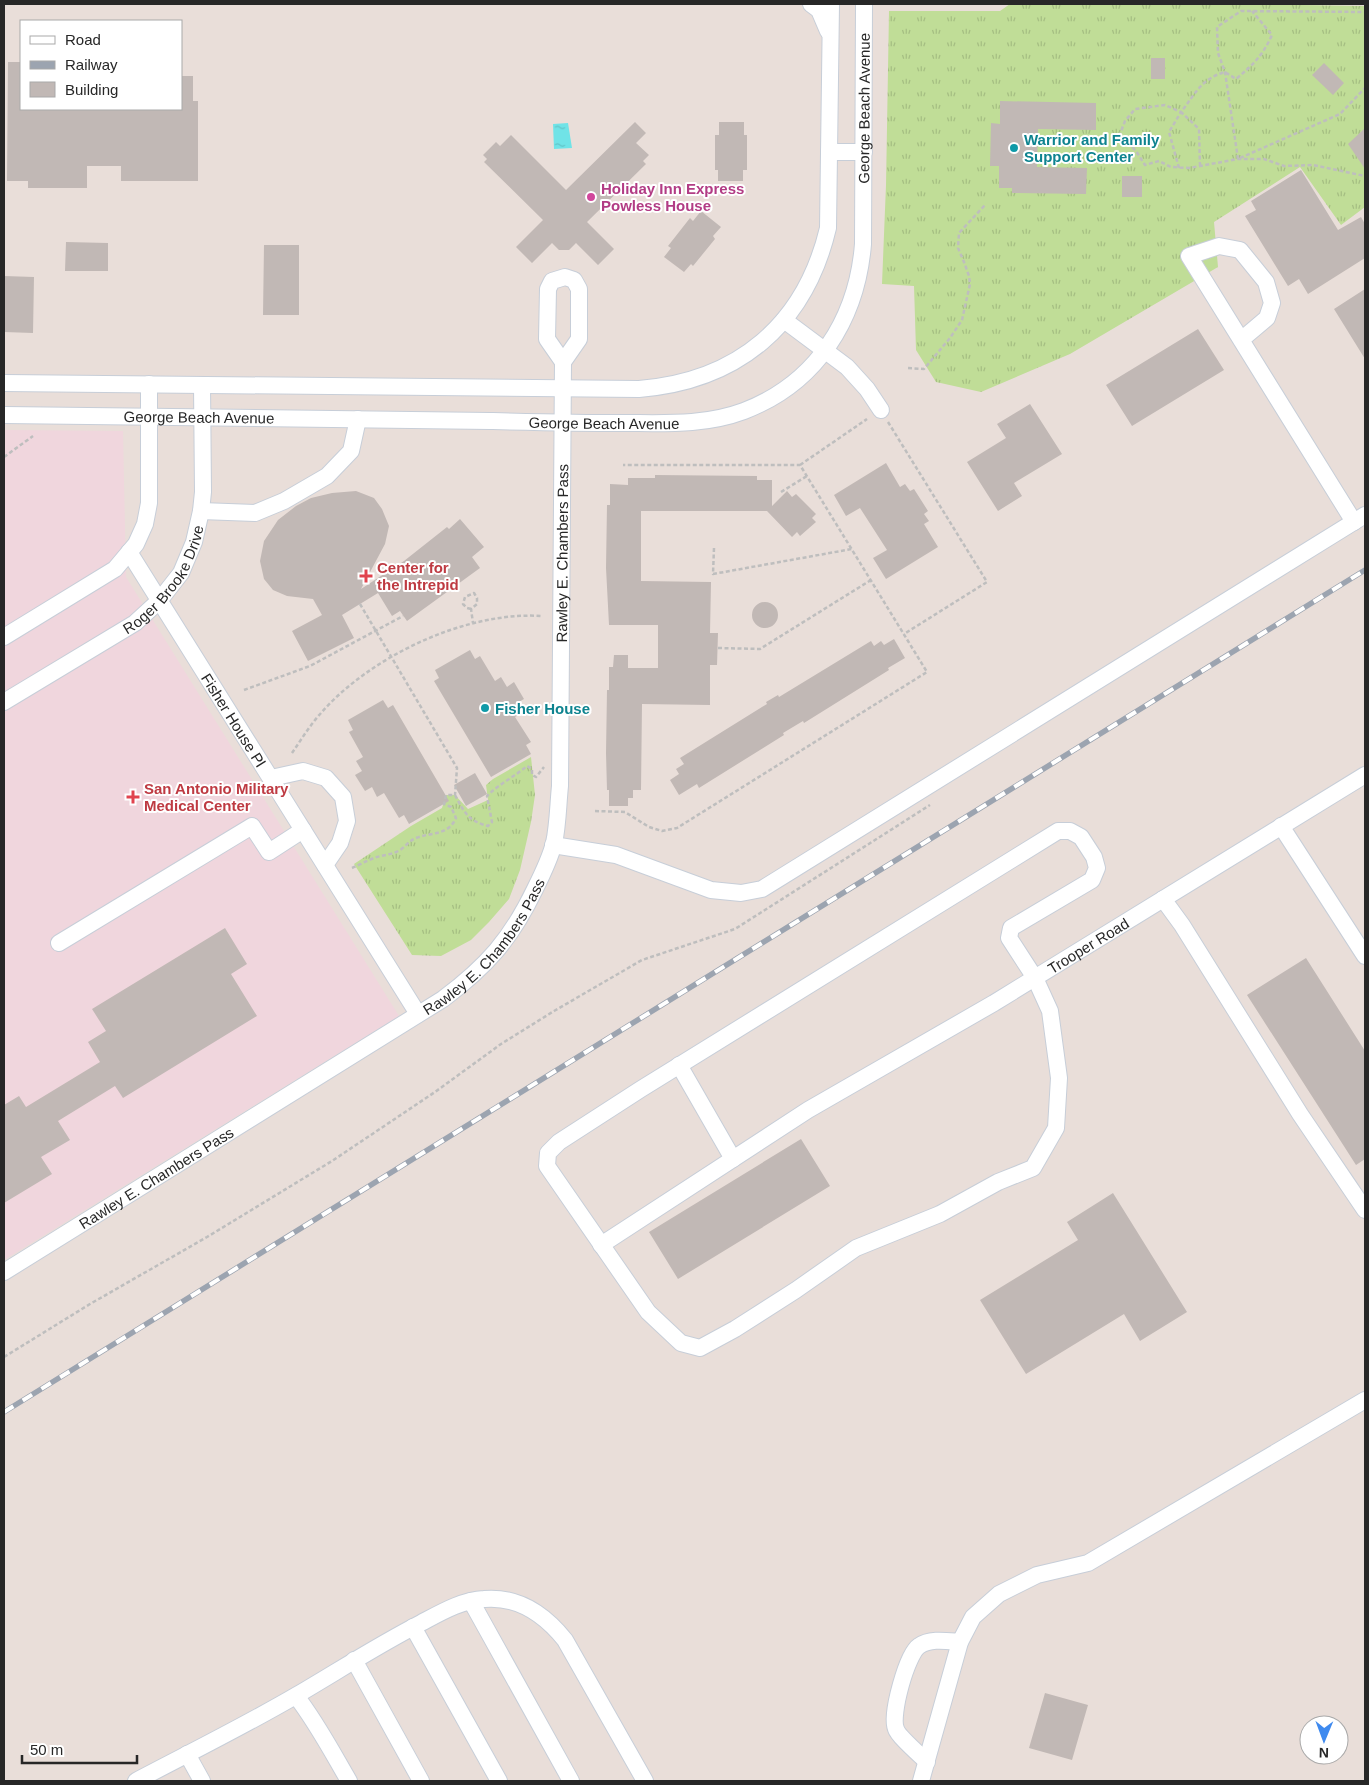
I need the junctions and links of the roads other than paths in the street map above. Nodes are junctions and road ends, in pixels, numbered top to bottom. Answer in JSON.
{"nodes":[{"id":1,"x":811,"y":4,"type":"edge"},
{"id":2,"x":831,"y":4,"type":"edge"},
{"id":3,"x":864,"y":4,"type":"edge"},
{"id":4,"x":831,"y":37,"type":"junction"},
{"id":5,"x":830,"y":152,"type":"junction"},
{"id":6,"x":864,"y":152,"type":"junction"},
{"id":7,"x":784,"y":320,"type":"junction"},
{"id":8,"x":1241,"y":340,"type":"junction"},
{"id":9,"x":826,"y":351,"type":"junction"},
{"id":10,"x":563,"y":362,"type":"dead end"},
{"id":11,"x":4,"y":383,"type":"edge"},
{"id":12,"x":149,"y":384,"type":"junction"},
{"id":13,"x":202,"y":384,"type":"junction"},
{"id":14,"x":562,"y":388,"type":"junction"},
{"id":15,"x":881,"y":410,"type":"road end"},
{"id":16,"x":4,"y":415,"type":"edge"},
{"id":17,"x":149,"y":416,"type":"junction"},
{"id":18,"x":202,"y":416,"type":"junction"},
{"id":19,"x":358,"y":419,"type":"junction"},
{"id":20,"x":562,"y":423,"type":"junction"},
{"id":21,"x":201,"y":511,"type":"junction"},
{"id":22,"x":1359,"y":519,"type":"edge"},
{"id":23,"x":129,"y":552,"type":"junction"},
{"id":24,"x":159,"y":601,"type":"junction"},
{"id":25,"x":4,"y":637,"type":"edge"},
{"id":26,"x":4,"y":702,"type":"edge"},
{"id":27,"x":1365,"y":775,"type":"edge"},
{"id":28,"x":271,"y":778,"type":"junction"},
{"id":29,"x":1281,"y":826,"type":"junction"},
{"id":30,"x":303,"y":830,"type":"junction"},
{"id":31,"x":553,"y":845,"type":"junction"},
{"id":32,"x":325,"y":865,"type":"junction"},
{"id":33,"x":1163,"y":899,"type":"junction"},
{"id":34,"x":59,"y":943,"type":"dead end"},
{"id":35,"x":1365,"y":956,"type":"edge"},
{"id":36,"x":1035,"y":978,"type":"junction"},
{"id":37,"x":418,"y":1014,"type":"junction"},
{"id":38,"x":679,"y":1065,"type":"junction"},
{"id":39,"x":734,"y":1159,"type":"junction"},
{"id":40,"x":1365,"y":1210,"type":"edge"},
{"id":41,"x":601,"y":1244,"type":"junction"},
{"id":42,"x":4,"y":1272,"type":"edge"},
{"id":43,"x":1365,"y":1400,"type":"edge"},
{"id":44,"x":471,"y":1601,"type":"junction"},
{"id":45,"x":413,"y":1627,"type":"junction"},
{"id":46,"x":960,"y":1642,"type":"junction"},
{"id":47,"x":354,"y":1660,"type":"junction"},
{"id":48,"x":296,"y":1696,"type":"junction"},
{"id":49,"x":187,"y":1754,"type":"junction"},
{"id":50,"x":927,"y":1762,"type":"junction"},
{"id":51,"x":136,"y":1781,"type":"edge"},
{"id":52,"x":202,"y":1781,"type":"edge"},
{"id":53,"x":349,"y":1781,"type":"edge"},
{"id":54,"x":421,"y":1781,"type":"edge"},
{"id":55,"x":499,"y":1781,"type":"edge"},
{"id":56,"x":571,"y":1781,"type":"edge"},
{"id":57,"x":645,"y":1781,"type":"edge"},
{"id":58,"x":921,"y":1781,"type":"edge"}],
"edges":[{"from":1,"to":4,"type":"street"},
{"from":2,"to":4,"type":"street","name":"George Beach Avenue"},
{"from":3,"to":6,"type":"street","name":"George Beach Avenue"},
{"from":4,"to":5,"type":"street","name":"George Beach Avenue"},
{"from":5,"to":6,"type":"street"},
{"from":5,"to":7,"type":"street","name":"George Beach Avenue"},
{"from":6,"to":9,"type":"street","name":"George Beach Avenue"},
{"from":7,"to":9,"type":"street"},
{"from":7,"to":14,"type":"street","name":"George Beach Avenue"},
{"from":8,"to":8,"type":"street"},
{"from":8,"to":22,"type":"street"},
{"from":9,"to":15,"type":"street"},
{"from":9,"to":20,"type":"street","name":"George Beach Avenue"},
{"from":10,"to":14,"type":"street","name":"Rawley E. Chambers Pass"},
{"from":11,"to":12,"type":"street","name":"George Beach Avenue"},
{"from":12,"to":13,"type":"street","name":"George Beach Avenue"},
{"from":12,"to":17,"type":"street"},
{"from":13,"to":14,"type":"street","name":"George Beach Avenue"},
{"from":13,"to":18,"type":"street","name":"Roger Brooke Drive"},
{"from":14,"to":20,"type":"street","name":"Rawley E. Chambers Pass"},
{"from":16,"to":17,"type":"street","name":"George Beach Avenue"},
{"from":17,"to":18,"type":"street","name":"George Beach Avenue"},
{"from":17,"to":23,"type":"street"},
{"from":18,"to":19,"type":"street","name":"George Beach Avenue"},
{"from":18,"to":21,"type":"street","name":"Roger Brooke Drive"},
{"from":19,"to":20,"type":"street","name":"George Beach Avenue"},
{"from":19,"to":21,"type":"street"},
{"from":20,"to":31,"type":"street","name":"Rawley E. Chambers Pass"},
{"from":21,"to":24,"type":"street","name":"Roger Brooke Drive"},
{"from":22,"to":31,"type":"street"},
{"from":23,"to":24,"type":"street","name":"Fisher House Pl"},
{"from":23,"to":25,"type":"street"},
{"from":24,"to":26,"type":"street","name":"Roger Brooke Drive"},
{"from":24,"to":28,"type":"street","name":"Fisher House Pl"},
{"from":27,"to":29,"type":"street","name":"Trooper Road"},
{"from":28,"to":30,"type":"street","name":"Fisher House Pl"},
{"from":28,"to":32,"type":"street"},
{"from":29,"to":33,"type":"street","name":"Trooper Road"},
{"from":29,"to":35,"type":"street"},
{"from":30,"to":32,"type":"street","name":"Fisher House Pl"},
{"from":30,"to":34,"type":"street"},
{"from":31,"to":37,"type":"street","name":"Rawley E. Chambers Pass"},
{"from":32,"to":37,"type":"street","name":"Fisher House Pl"},
{"from":33,"to":36,"type":"street","name":"Trooper Road"},
{"from":33,"to":40,"type":"street"},
{"from":36,"to":38,"type":"street"},
{"from":36,"to":39,"type":"street","name":"Trooper Road"},
{"from":36,"to":41,"type":"street"},
{"from":37,"to":42,"type":"street","name":"Rawley E. Chambers Pass"},
{"from":38,"to":39,"type":"street"},
{"from":38,"to":41,"type":"street"},
{"from":39,"to":41,"type":"street","name":"Trooper Road"},
{"from":43,"to":46,"type":"street"},
{"from":44,"to":45,"type":"street"},
{"from":44,"to":56,"type":"street"},
{"from":44,"to":57,"type":"street"},
{"from":45,"to":47,"type":"street"},
{"from":45,"to":55,"type":"street"},
{"from":46,"to":50,"type":"street"},
{"from":46,"to":50,"type":"street"},
{"from":47,"to":48,"type":"street"},
{"from":47,"to":54,"type":"street"},
{"from":48,"to":49,"type":"street"},
{"from":48,"to":53,"type":"street"},
{"from":49,"to":51,"type":"street"},
{"from":49,"to":52,"type":"street"},
{"from":50,"to":58,"type":"street"}]}
